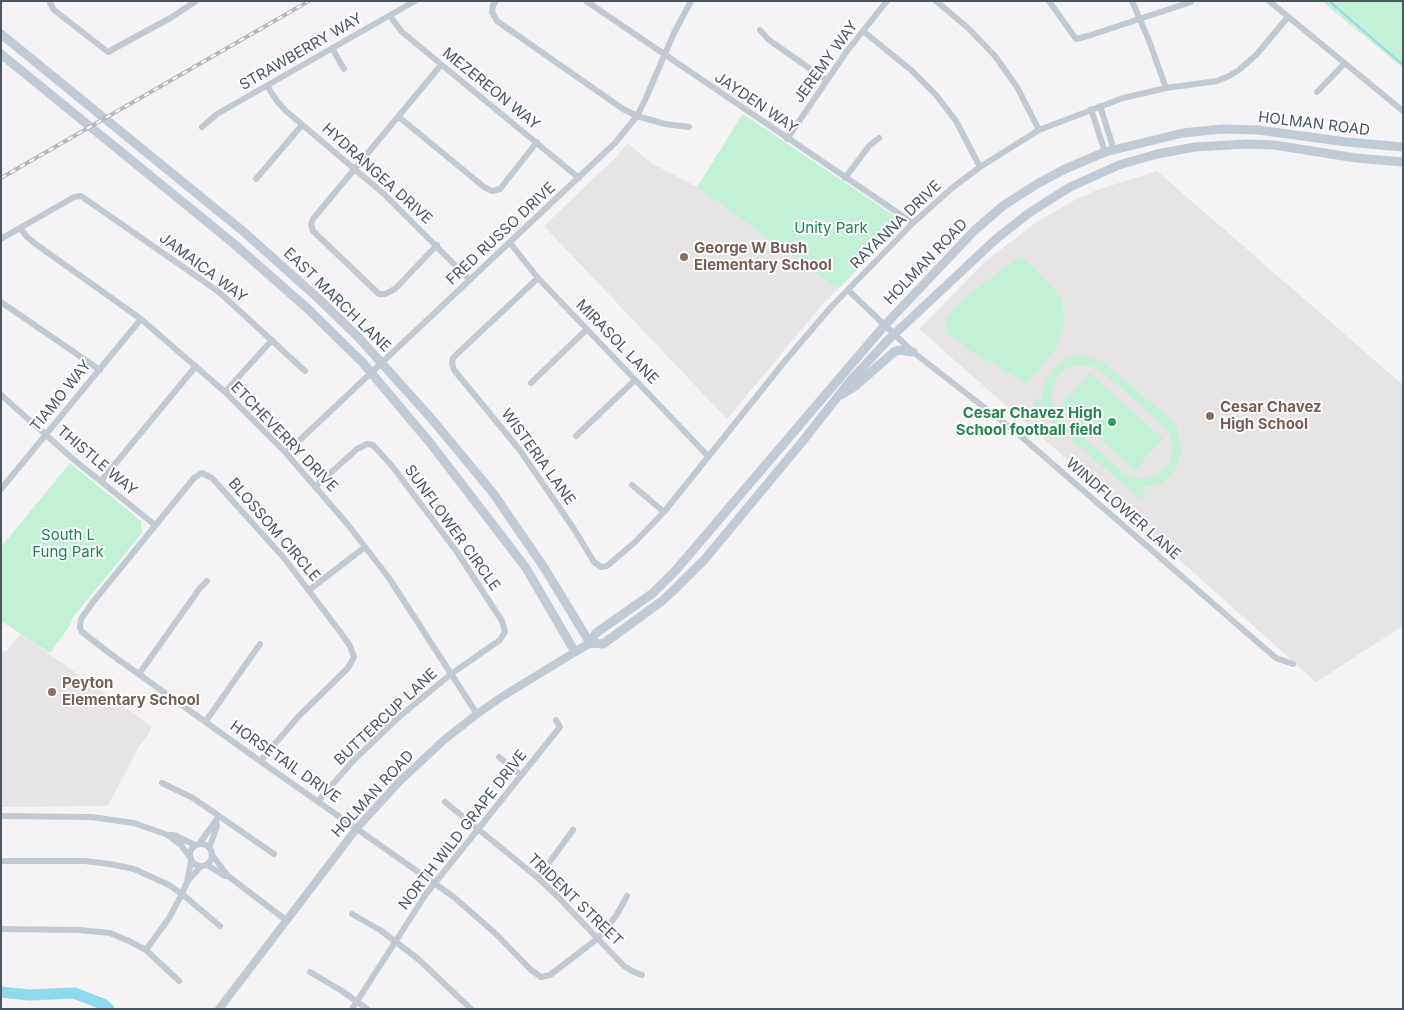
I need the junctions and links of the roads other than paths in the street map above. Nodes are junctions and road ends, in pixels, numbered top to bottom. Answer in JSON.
{"nodes":[{"id":1,"x":196,"y":1,"type":"edge"},
{"id":2,"x":415,"y":1,"type":"edge"},
{"id":3,"x":496,"y":1,"type":"edge"},
{"id":4,"x":586,"y":1,"type":"edge"},
{"id":5,"x":691,"y":1,"type":"edge"},
{"id":6,"x":887,"y":1,"type":"edge"},
{"id":7,"x":936,"y":1,"type":"edge"},
{"id":8,"x":1049,"y":1,"type":"edge"},
{"id":9,"x":1132,"y":1,"type":"edge"},
{"id":10,"x":1269,"y":1,"type":"edge"},
{"id":11,"x":50,"y":2,"type":"edge"},
{"id":12,"x":1191,"y":2,"type":"edge"},
{"id":13,"x":390,"y":16,"type":"junction"},
{"id":14,"x":1288,"y":17,"type":"junction"},
{"id":15,"x":1140,"y":18,"type":"junction"},
{"id":16,"x":760,"y":30,"type":"dead end"},
{"id":17,"x":863,"y":31,"type":"junction"},
{"id":18,"x":1,"y":34,"type":"edge"},
{"id":19,"x":332,"y":48,"type":"junction"},
{"id":20,"x":1,"y":54,"type":"edge"},
{"id":21,"x":665,"y":56,"type":"junction"},
{"id":22,"x":1344,"y":64,"type":"junction"},
{"id":23,"x":441,"y":65,"type":"junction"},
{"id":24,"x":344,"y":69,"type":"dead end"},
{"id":25,"x":826,"y":80,"type":"junction"},
{"id":26,"x":268,"y":86,"type":"junction"},
{"id":27,"x":1166,"y":88,"type":"junction"},
{"id":28,"x":1317,"y":92,"type":"dead end"},
{"id":29,"x":1100,"y":106,"type":"junction"},
{"id":30,"x":1091,"y":110,"type":"junction"},
{"id":31,"x":1403,"y":111,"type":"edge"},
{"id":32,"x":637,"y":116,"type":"junction"},
{"id":33,"x":399,"y":117,"type":"junction"},
{"id":34,"x":302,"y":125,"type":"junction"},
{"id":35,"x":202,"y":127,"type":"dead end"},
{"id":36,"x":690,"y":127,"type":"dead end"},
{"id":37,"x":1039,"y":130,"type":"junction"},
{"id":38,"x":880,"y":138,"type":"dead end"},
{"id":39,"x":787,"y":139,"type":"junction"},
{"id":40,"x":537,"y":142,"type":"junction"},
{"id":41,"x":1403,"y":147,"type":"edge"},
{"id":42,"x":1110,"y":151,"type":"junction"},
{"id":43,"x":1403,"y":162,"type":"edge"},
{"id":44,"x":980,"y":167,"type":"junction"},
{"id":45,"x":355,"y":169,"type":"junction"},
{"id":46,"x":256,"y":178,"type":"dead end"},
{"id":47,"x":580,"y":178,"type":"junction"},
{"id":48,"x":845,"y":178,"type":"junction"},
{"id":49,"x":913,"y":223,"type":"junction"},
{"id":50,"x":20,"y":228,"type":"junction"},
{"id":51,"x":1,"y":239,"type":"edge"},
{"id":52,"x":510,"y":243,"type":"junction"},
{"id":53,"x":437,"y":245,"type":"junction"},
{"id":54,"x":538,"y":278,"type":"junction"},
{"id":55,"x":470,"y":280,"type":"junction"},
{"id":56,"x":848,"y":290,"type":"junction"},
{"id":57,"x":1,"y":302,"type":"edge"},
{"id":58,"x":141,"y":319,"type":"junction"},
{"id":59,"x":884,"y":326,"type":"junction"},
{"id":60,"x":587,"y":329,"type":"junction"},
{"id":61,"x":894,"y":335,"type":"junction"},
{"id":62,"x":272,"y":340,"type":"junction"},
{"id":63,"x":912,"y":352,"type":"junction"},
{"id":64,"x":382,"y":362,"type":"junction"},
{"id":65,"x":196,"y":366,"type":"junction"},
{"id":66,"x":100,"y":370,"type":"junction"},
{"id":67,"x":304,"y":370,"type":"dead end"},
{"id":68,"x":371,"y":372,"type":"junction"},
{"id":69,"x":635,"y":380,"type":"junction"},
{"id":70,"x":531,"y":383,"type":"dead end"},
{"id":71,"x":225,"y":392,"type":"junction"},
{"id":72,"x":1,"y":395,"type":"edge"},
{"id":73,"x":834,"y":400,"type":"junction"},
{"id":74,"x":47,"y":434,"type":"junction"},
{"id":75,"x":576,"y":436,"type":"dead end"},
{"id":76,"x":286,"y":453,"type":"junction"},
{"id":77,"x":708,"y":456,"type":"junction"},
{"id":78,"x":101,"y":481,"type":"junction"},
{"id":79,"x":632,"y":485,"type":"dead end"},
{"id":80,"x":2,"y":486,"type":"edge"},
{"id":81,"x":316,"y":486,"type":"junction"},
{"id":82,"x":664,"y":512,"type":"junction"},
{"id":83,"x":155,"y":525,"type":"junction"},
{"id":84,"x":365,"y":547,"type":"junction"},
{"id":85,"x":601,"y":567,"type":"joint"},
{"id":86,"x":207,"y":581,"type":"dead end"},
{"id":87,"x":309,"y":590,"type":"junction"},
{"id":88,"x":80,"y":628,"type":"joint"},
{"id":89,"x":590,"y":643,"type":"junction"},
{"id":90,"x":260,"y":644,"type":"dead end"},
{"id":91,"x":575,"y":652,"type":"junction"},
{"id":92,"x":1294,"y":664,"type":"dead end"},
{"id":93,"x":139,"y":674,"type":"junction"},
{"id":94,"x":451,"y":674,"type":"junction"},
{"id":95,"x":477,"y":714,"type":"junction"},
{"id":96,"x":556,"y":720,"type":"dead end"},
{"id":97,"x":206,"y":721,"type":"junction"},
{"id":98,"x":499,"y":757,"type":"dead end"},
{"id":99,"x":260,"y":761,"type":"junction"},
{"id":100,"x":521,"y":775,"type":"junction"},
{"id":101,"x":162,"y":783,"type":"dead end"},
{"id":102,"x":318,"y":801,"type":"junction"},
{"id":103,"x":445,"y":802,"type":"dead end"},
{"id":104,"x":1,"y":816,"type":"edge"},
{"id":105,"x":218,"y":818,"type":"junction"},
{"id":106,"x":357,"y":828,"type":"junction"},
{"id":107,"x":478,"y":829,"type":"junction"},
{"id":108,"x":573,"y":830,"type":"dead end"},
{"id":109,"x":168,"y":835,"type":"junction"},
{"id":110,"x":197,"y":845,"type":"junction"},
{"id":111,"x":210,"y":851,"type":"junction"},
{"id":112,"x":274,"y":854,"type":"dead end"},
{"id":113,"x":190,"y":858,"type":"junction"},
{"id":114,"x":1,"y":861,"type":"edge"},
{"id":115,"x":207,"y":865,"type":"junction"},
{"id":116,"x":200,"y":867,"type":"junction"},
{"id":117,"x":228,"y":876,"type":"junction"},
{"id":118,"x":538,"y":878,"type":"junction"},
{"id":119,"x":187,"y":882,"type":"junction"},
{"id":120,"x":434,"y":883,"type":"junction"},
{"id":121,"x":182,"y":894,"type":"junction"},
{"id":122,"x":627,"y":896,"type":"dead end"},
{"id":123,"x":352,"y":914,"type":"dead end"},
{"id":124,"x":286,"y":920,"type":"junction"},
{"id":125,"x":220,"y":926,"type":"dead end"},
{"id":126,"x":1,"y":928,"type":"edge"},
{"id":127,"x":597,"y":938,"type":"junction"},
{"id":128,"x":395,"y":941,"type":"junction"},
{"id":129,"x":146,"y":950,"type":"junction"},
{"id":130,"x":310,"y":972,"type":"dead end"},
{"id":131,"x":642,"y":975,"type":"dead end"},
{"id":132,"x":179,"y":981,"type":"dead end"},
{"id":133,"x":357,"y":1001,"type":"junction"},
{"id":134,"x":219,"y":1009,"type":"edge"},
{"id":135,"x":352,"y":1009,"type":"edge"},
{"id":136,"x":367,"y":1009,"type":"edge"},
{"id":137,"x":471,"y":1009,"type":"edge"}],
"edges":[{"from":1,"to":11,"type":"street"},
{"from":2,"to":13,"type":"street","name":"STRAWBERRY WAY"},
{"from":3,"to":32,"type":"street"},
{"from":4,"to":21,"type":"street","name":"JAYDEN WAY"},
{"from":5,"to":21,"type":"street","name":"FRED RUSSO DRIVE"},
{"from":6,"to":17,"type":"street","name":"JEREMY WAY"},
{"from":7,"to":37,"type":"street"},
{"from":8,"to":15,"type":"street"},
{"from":9,"to":15,"type":"street"},
{"from":10,"to":14,"type":"street"},
{"from":12,"to":15,"type":"street"},
{"from":13,"to":19,"type":"street","name":"STRAWBERRY WAY"},
{"from":13,"to":23,"type":"street","name":"MEZEREON WAY"},
{"from":14,"to":22,"type":"street"},
{"from":14,"to":27,"type":"street","name":"RAYANNA DRIVE"},
{"from":15,"to":27,"type":"street"},
{"from":16,"to":25,"type":"street"},
{"from":17,"to":25,"type":"street","name":"JEREMY WAY"},
{"from":17,"to":44,"type":"street"},
{"from":18,"to":64,"type":"main road","name":"EAST MARCH LANE"},
{"from":19,"to":24,"type":"street"},
{"from":19,"to":26,"type":"street","name":"STRAWBERRY WAY"},
{"from":20,"to":68,"type":"main road","name":"EAST MARCH LANE"},
{"from":21,"to":32,"type":"street","name":"FRED RUSSO DRIVE"},
{"from":21,"to":39,"type":"street","name":"JAYDEN WAY"},
{"from":22,"to":28,"type":"street"},
{"from":22,"to":31,"type":"street"},
{"from":23,"to":33,"type":"street"},
{"from":23,"to":40,"type":"street","name":"MEZEREON WAY"},
{"from":25,"to":39,"type":"street","name":"JEREMY WAY"},
{"from":26,"to":34,"type":"street","name":"HYDRANGEA DRIVE"},
{"from":26,"to":35,"type":"street","name":"STRAWBERRY WAY"},
{"from":27,"to":29,"type":"street","name":"RAYANNA DRIVE"},
{"from":29,"to":30,"type":"street","name":"RAYANNA DRIVE"},
{"from":29,"to":42,"type":"street"},
{"from":30,"to":37,"type":"street","name":"RAYANNA DRIVE"},
{"from":30,"to":42,"type":"street"},
{"from":32,"to":36,"type":"street"},
{"from":32,"to":47,"type":"street","name":"FRED RUSSO DRIVE"},
{"from":33,"to":40,"type":"street"},
{"from":33,"to":45,"type":"street"},
{"from":34,"to":45,"type":"street","name":"HYDRANGEA DRIVE"},
{"from":34,"to":46,"type":"street"},
{"from":37,"to":44,"type":"street","name":"RAYANNA DRIVE"},
{"from":38,"to":48,"type":"street"},
{"from":39,"to":48,"type":"street","name":"JAYDEN WAY"},
{"from":40,"to":47,"type":"street","name":"MEZEREON WAY"},
{"from":41,"to":42,"type":"main road","name":"HOLMAN ROAD"},
{"from":42,"to":59,"type":"main road","name":"HOLMAN ROAD"},
{"from":43,"to":61,"type":"main road","name":"HOLMAN ROAD"},
{"from":44,"to":49,"type":"street","name":"RAYANNA DRIVE"},
{"from":45,"to":53,"type":"street","name":"HYDRANGEA DRIVE"},
{"from":45,"to":53,"type":"street"},
{"from":47,"to":52,"type":"street","name":"FRED RUSSO DRIVE"},
{"from":48,"to":49,"type":"street","name":"JAYDEN WAY"},
{"from":49,"to":56,"type":"street","name":"RAYANNA DRIVE"},
{"from":50,"to":51,"type":"street"},
{"from":50,"to":58,"type":"street","name":"ETCHEVERRY DRIVE"},
{"from":50,"to":62,"type":"street","name":"JAMAICA WAY"},
{"from":52,"to":54,"type":"street","name":"MIRASOL LANE"},
{"from":52,"to":55,"type":"street","name":"FRED RUSSO DRIVE"},
{"from":53,"to":55,"type":"street","name":"HYDRANGEA DRIVE"},
{"from":54,"to":60,"type":"street","name":"MIRASOL LANE"},
{"from":54,"to":85,"type":"street","name":"WISTERIA LANE"},
{"from":55,"to":64,"type":"street","name":"FRED RUSSO DRIVE"},
{"from":56,"to":59,"type":"street","name":"WINDFLOWER LANE"},
{"from":56,"to":77,"type":"street","name":"RAYANNA DRIVE"},
{"from":57,"to":66,"type":"street"},
{"from":58,"to":65,"type":"street","name":"ETCHEVERRY DRIVE"},
{"from":58,"to":66,"type":"street","name":"TIAMO WAY"},
{"from":59,"to":61,"type":"street","name":"WINDFLOWER LANE"},
{"from":59,"to":89,"type":"main road","name":"HOLMAN ROAD"},
{"from":60,"to":69,"type":"street","name":"MIRASOL LANE"},
{"from":60,"to":70,"type":"street"},
{"from":61,"to":63,"type":"street","name":"WINDFLOWER LANE"},
{"from":61,"to":73,"type":"main road","name":"HOLMAN ROAD"},
{"from":62,"to":67,"type":"street","name":"JAMAICA WAY"},
{"from":62,"to":71,"type":"street"},
{"from":63,"to":73,"type":"main road"},
{"from":63,"to":92,"type":"street","name":"WINDFLOWER LANE"},
{"from":64,"to":68,"type":"street","name":"FRED RUSSO DRIVE"},
{"from":64,"to":89,"type":"main road","name":"EAST MARCH LANE"},
{"from":65,"to":71,"type":"street","name":"ETCHEVERRY DRIVE"},
{"from":65,"to":78,"type":"street"},
{"from":66,"to":74,"type":"street","name":"TIAMO WAY"},
{"from":68,"to":76,"type":"street","name":"FRED RUSSO DRIVE"},
{"from":68,"to":91,"type":"main road","name":"EAST MARCH LANE"},
{"from":69,"to":75,"type":"street"},
{"from":69,"to":77,"type":"street","name":"MIRASOL LANE"},
{"from":71,"to":76,"type":"street","name":"ETCHEVERRY DRIVE"},
{"from":72,"to":74,"type":"street","name":"THISTLE WAY"},
{"from":73,"to":89,"type":"main road","name":"HOLMAN ROAD"},
{"from":74,"to":78,"type":"street","name":"THISTLE WAY"},
{"from":74,"to":80,"type":"street","name":"TIAMO WAY"},
{"from":76,"to":81,"type":"street","name":"ETCHEVERRY DRIVE"},
{"from":77,"to":82,"type":"street","name":"RAYANNA DRIVE"},
{"from":78,"to":83,"type":"street","name":"THISTLE WAY"},
{"from":79,"to":82,"type":"street"},
{"from":81,"to":84,"type":"street","name":"ETCHEVERRY DRIVE"},
{"from":81,"to":94,"type":"street","name":"SUNFLOWER CIRCLE"},
{"from":82,"to":85,"type":"street","name":"RAYANNA DRIVE"},
{"from":83,"to":87,"type":"street","name":"BLOSSOM CIRCLE"},
{"from":83,"to":88,"type":"street","name":"BLOSSOM CIRCLE"},
{"from":84,"to":87,"type":"street"},
{"from":84,"to":94,"type":"street","name":"ETCHEVERRY DRIVE"},
{"from":86,"to":93,"type":"street"},
{"from":87,"to":99,"type":"street","name":"BLOSSOM CIRCLE"},
{"from":88,"to":93,"type":"street","name":"HORSETAIL DRIVE"},
{"from":89,"to":91,"type":"main road","name":"HOLMAN ROAD"},
{"from":90,"to":97,"type":"street"},
{"from":91,"to":95,"type":"street","name":"HOLMAN ROAD"},
{"from":93,"to":97,"type":"street","name":"HORSETAIL DRIVE"},
{"from":94,"to":95,"type":"street","name":"ETCHEVERRY DRIVE"},
{"from":94,"to":102,"type":"street","name":"BUTTERCUP LANE"},
{"from":95,"to":106,"type":"street","name":"HOLMAN ROAD"},
{"from":96,"to":100,"type":"street","name":"NORTH WILD GRAPE DRIVE"},
{"from":97,"to":99,"type":"street","name":"HORSETAIL DRIVE"},
{"from":98,"to":100,"type":"street"},
{"from":99,"to":102,"type":"street","name":"HORSETAIL DRIVE"},
{"from":100,"to":107,"type":"street","name":"NORTH WILD GRAPE DRIVE"},
{"from":101,"to":105,"type":"street"},
{"from":102,"to":106,"type":"street","name":"HORSETAIL DRIVE"},
{"from":103,"to":107,"type":"street","name":"TRIDENT STREET"},
{"from":104,"to":109,"type":"street"},
{"from":105,"to":110,"type":"street"},
{"from":105,"to":111,"type":"street"},
{"from":105,"to":112,"type":"street"},
{"from":106,"to":120,"type":"street","name":"HORSETAIL DRIVE"},
{"from":106,"to":124,"type":"street","name":"HOLMAN ROAD"},
{"from":107,"to":118,"type":"street","name":"TRIDENT STREET"},
{"from":107,"to":120,"type":"street","name":"NORTH WILD GRAPE DRIVE"},
{"from":108,"to":118,"type":"street"},
{"from":109,"to":110,"type":"street"},
{"from":109,"to":113,"type":"street"},
{"from":110,"to":111,"type":"street"},
{"from":110,"to":113,"type":"street"},
{"from":111,"to":115,"type":"street"},
{"from":111,"to":117,"type":"street"},
{"from":113,"to":116,"type":"street"},
{"from":113,"to":119,"type":"street"},
{"from":114,"to":121,"type":"street"},
{"from":115,"to":116,"type":"street"},
{"from":115,"to":117,"type":"street"},
{"from":116,"to":119,"type":"street"},
{"from":117,"to":124,"type":"street"},
{"from":118,"to":127,"type":"street","name":"TRIDENT STREET"},
{"from":119,"to":121,"type":"street"},
{"from":120,"to":127,"type":"street","name":"HORSETAIL DRIVE"},
{"from":120,"to":128,"type":"street","name":"NORTH WILD GRAPE DRIVE"},
{"from":121,"to":125,"type":"street"},
{"from":121,"to":129,"type":"street"},
{"from":122,"to":127,"type":"street"},
{"from":123,"to":128,"type":"street"},
{"from":124,"to":134,"type":"street","name":"HOLMAN ROAD"},
{"from":126,"to":129,"type":"street"},
{"from":127,"to":131,"type":"street","name":"TRIDENT STREET"},
{"from":128,"to":133,"type":"street","name":"NORTH WILD GRAPE DRIVE"},
{"from":128,"to":137,"type":"street"},
{"from":129,"to":132,"type":"street"},
{"from":130,"to":133,"type":"street"},
{"from":133,"to":135,"type":"street","name":"NORTH WILD GRAPE DRIVE"},
{"from":133,"to":136,"type":"street"}]}
